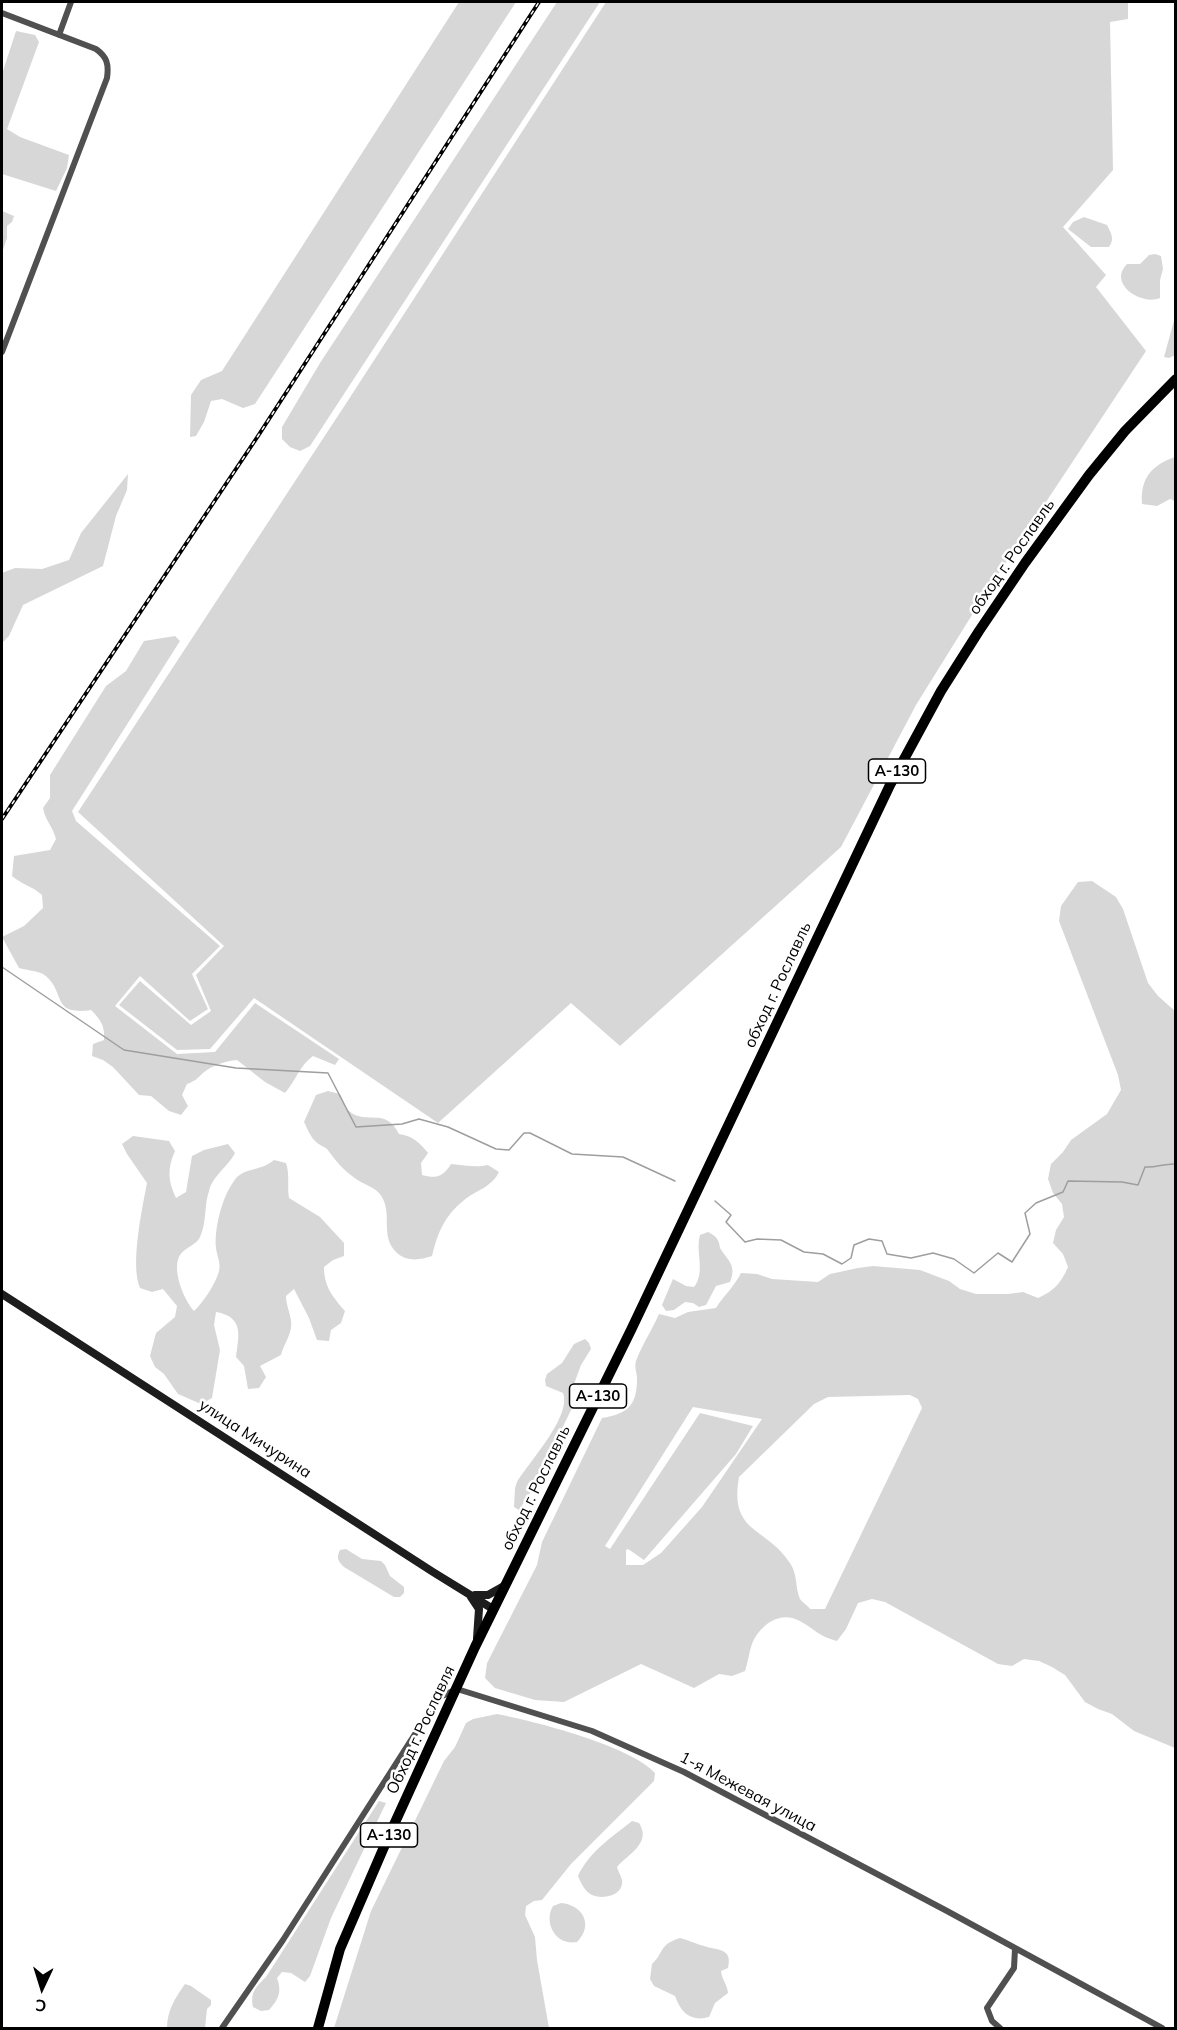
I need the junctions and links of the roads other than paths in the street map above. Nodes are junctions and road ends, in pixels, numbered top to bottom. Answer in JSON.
{"nodes":[{"id":1,"x":71,"y":2,"type":"edge"},
{"id":2,"x":2,"y":13,"type":"edge"},
{"id":3,"x":59,"y":35,"type":"junction"},
{"id":4,"x":2,"y":352,"type":"edge"},
{"id":5,"x":1176,"y":379,"type":"edge"},
{"id":6,"x":2,"y":1294,"type":"edge"},
{"id":7,"x":505,"y":1585,"type":"junction"},
{"id":8,"x":469,"y":1594,"type":"junction"},
{"id":9,"x":493,"y":1609,"type":"junction"},
{"id":10,"x":475,"y":1647,"type":"junction"},
{"id":11,"x":457,"y":1689,"type":"junction"},
{"id":12,"x":1015,"y":1949,"type":"junction"},
{"id":13,"x":222,"y":2028,"type":"edge"},
{"id":14,"x":318,"y":2028,"type":"edge"},
{"id":15,"x":999,"y":2028,"type":"edge"},
{"id":16,"x":1162,"y":2028,"type":"edge"}],
"edges":[{"from":1,"to":3,"type":"street"},
{"from":2,"to":3,"type":"street"},
{"from":3,"to":4,"type":"street"},
{"from":5,"to":7,"type":"highway","name":"обход г. Рославль","number":"А-130"},
{"from":6,"to":8,"type":"main road","name":"улица Мичурина"},
{"from":7,"to":8,"type":"main road"},
{"from":7,"to":9,"type":"highway","name":"обход г. Рославль","number":"А-130"},
{"from":8,"to":9,"type":"main road","name":"улица Мичурина"},
{"from":8,"to":10,"type":"main road"},
{"from":9,"to":10,"type":"highway","name":"обход г. Рославль","number":"А-130"},
{"from":10,"to":11,"type":"highway","name":"Обход г. Рославля","number":"А-130"},
{"from":11,"to":12,"type":"street","name":"1-я Межевая улица"},
{"from":11,"to":13,"type":"street"},
{"from":11,"to":14,"type":"highway","name":"Обход г. Рославля","number":"А-130"},
{"from":12,"to":15,"type":"street"},
{"from":12,"to":16,"type":"street","name":"1-я Межевая улица"}]}
